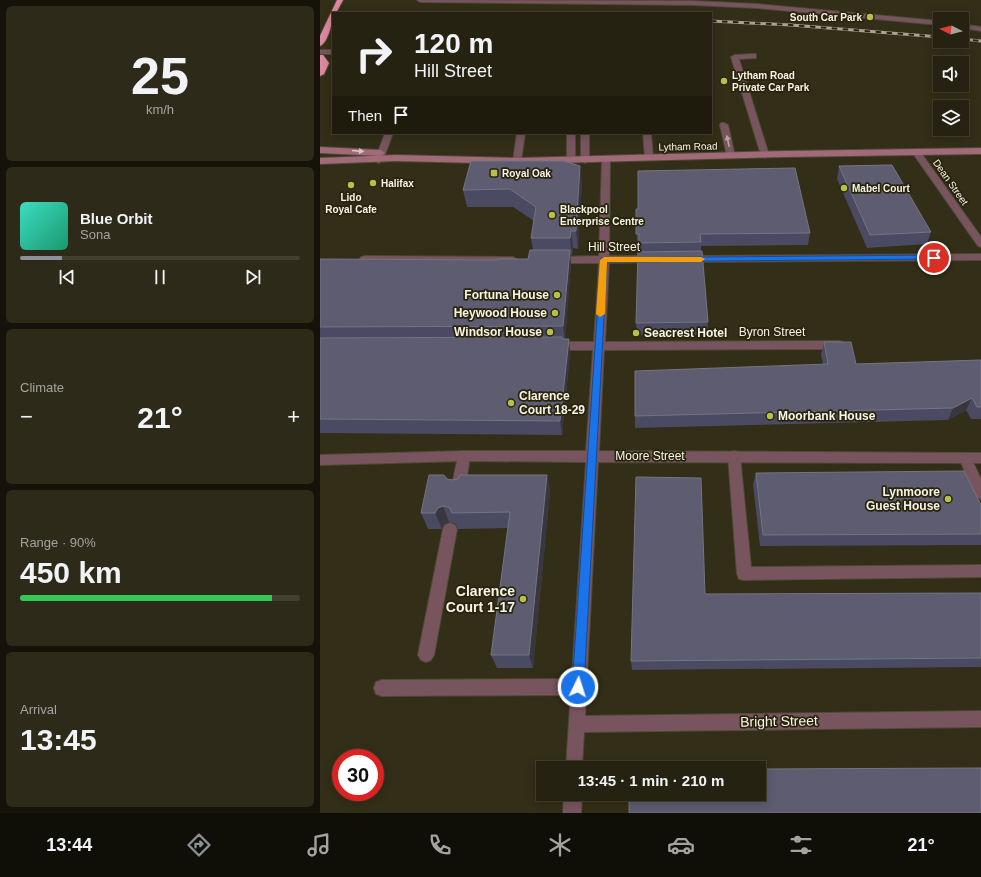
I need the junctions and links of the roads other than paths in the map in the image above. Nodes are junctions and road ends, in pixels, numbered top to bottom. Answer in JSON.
{"nodes":[{"id":1,"x":340,"y":0,"type":"edge"},
{"id":2,"x":420,"y":0,"type":"edge"},
{"id":3,"x":334,"y":12,"type":"edge"},
{"id":4,"x":332,"y":15,"type":"edge"},
{"id":5,"x":933,"y":22,"type":"edge"},
{"id":6,"x":969,"y":27,"type":"edge"},
{"id":7,"x":981,"y":29,"type":"edge"},
{"id":8,"x":320,"y":44,"type":"edge"},
{"id":9,"x":320,"y":52,"type":"edge"},
{"id":10,"x":332,"y":52,"type":"edge"},
{"id":11,"x":753,"y":56,"type":"dead end"},
{"id":12,"x":320,"y":57,"type":"edge"},
{"id":13,"x":320,"y":74,"type":"edge"},
{"id":14,"x":724,"y":125,"type":"dead end"},
{"id":15,"x":389,"y":134,"type":"edge"},
{"id":16,"x":521,"y":134,"type":"edge"},
{"id":17,"x":571,"y":134,"type":"edge"},
{"id":18,"x":585,"y":134,"type":"edge"},
{"id":19,"x":647,"y":134,"type":"edge"},
{"id":20,"x":320,"y":150,"type":"edge"},
{"id":21,"x":981,"y":151,"type":"edge"},
{"id":22,"x":916,"y":152,"type":"junction"},
{"id":23,"x":764,"y":155,"type":"junction"},
{"id":24,"x":380,"y":156,"type":"junction"},
{"id":25,"x":731,"y":156,"type":"junction"},
{"id":26,"x":649,"y":158,"type":"junction"},
{"id":27,"x":606,"y":159,"type":"junction"},
{"id":28,"x":571,"y":160,"type":"junction"},
{"id":29,"x":585,"y":160,"type":"junction"},
{"id":30,"x":320,"y":161,"type":"edge"},
{"id":31,"x":517,"y":161,"type":"junction"},
{"id":32,"x":981,"y":244,"type":"edge"},
{"id":33,"x":981,"y":257,"type":"edge"},
{"id":34,"x":351,"y":259,"type":"edge"},
{"id":35,"x":521,"y":260,"type":"edge"},
{"id":36,"x":544,"y":260,"type":"edge"},
{"id":37,"x":604,"y":260,"type":"junction"},
{"id":38,"x":599,"y":345,"type":"junction"},
{"id":39,"x":840,"y":345,"type":"edge"},
{"id":40,"x":543,"y":346,"type":"edge"},
{"id":41,"x":464,"y":456,"type":"junction"},
{"id":42,"x":593,"y":456,"type":"junction"},
{"id":43,"x":734,"y":456,"type":"junction"},
{"id":44,"x":965,"y":458,"type":"junction"},
{"id":45,"x":981,"y":458,"type":"edge"},
{"id":46,"x":320,"y":460,"type":"edge"},
{"id":47,"x":458,"y":490,"type":"edge"},
{"id":48,"x":981,"y":493,"type":"edge"},
{"id":49,"x":450,"y":529,"type":"edge"},
{"id":50,"x":981,"y":571,"type":"edge"},
{"id":51,"x":426,"y":655,"type":"dead end"},
{"id":52,"x":578,"y":687,"type":"junction"},
{"id":53,"x":382,"y":688,"type":"dead end"},
{"id":54,"x":981,"y":719,"type":"edge"},
{"id":55,"x":576,"y":724,"type":"junction"},
{"id":56,"x":574,"y":761,"type":"edge"},
{"id":57,"x":573,"y":801,"type":"edge"},
{"id":58,"x":572,"y":813,"type":"edge"}],
"edges":[{"from":1,"to":3,"type":"highway"},
{"from":2,"to":5,"type":"street"},
{"from":4,"to":8,"type":"highway"},
{"from":6,"to":7,"type":"street"},
{"from":9,"to":10,"type":"street"},
{"from":11,"to":23,"type":"street"},
{"from":12,"to":13,"type":"highway"},
{"from":25,"to":14,"type":"street","one_way":true},
{"from":15,"to":24,"type":"street"},
{"from":16,"to":31,"type":"street"},
{"from":17,"to":28,"type":"street"},
{"from":18,"to":29,"type":"street"},
{"from":19,"to":26,"type":"street"},
{"from":20,"to":24,"type":"main road","name":"Lytham Road","one_way":true},
{"from":21,"to":22,"type":"main road","name":"Lytham Road"},
{"from":22,"to":23,"type":"main road","name":"Lytham Road"},
{"from":22,"to":32,"type":"street","name":"Dean Street"},
{"from":23,"to":25,"type":"main road","name":"Lytham Road"},
{"from":24,"to":30,"type":"main road","name":"Lytham Road"},
{"from":24,"to":31,"type":"main road","name":"Lytham Road"},
{"from":25,"to":26,"type":"main road","name":"Lytham Road"},
{"from":26,"to":27,"type":"main road","name":"Lytham Road"},
{"from":27,"to":29,"type":"main road","name":"Lytham Road"},
{"from":27,"to":37,"type":"street"},
{"from":28,"to":29,"type":"main road","name":"Lytham Road"},
{"from":28,"to":31,"type":"main road","name":"Lytham Road"},
{"from":33,"to":37,"type":"street","name":"Hill Street"},
{"from":34,"to":35,"type":"street"},
{"from":36,"to":37,"type":"street","name":"Hill Street"},
{"from":37,"to":38,"type":"street"},
{"from":38,"to":39,"type":"street","name":"Byron Street"},
{"from":38,"to":40,"type":"street","name":"Byron Street"},
{"from":38,"to":42,"type":"street"},
{"from":41,"to":42,"type":"street","name":"Moore Street"},
{"from":41,"to":46,"type":"street","name":"Moore Street"},
{"from":41,"to":47,"type":"street"},
{"from":42,"to":43,"type":"street","name":"Moore Street"},
{"from":42,"to":52,"type":"street"},
{"from":43,"to":44,"type":"street","name":"Moore Street"},
{"from":43,"to":50,"type":"street"},
{"from":44,"to":45,"type":"street","name":"Moore Street"},
{"from":44,"to":48,"type":"street"},
{"from":49,"to":51,"type":"street"},
{"from":52,"to":53,"type":"street"},
{"from":52,"to":55,"type":"street"},
{"from":54,"to":55,"type":"street","name":"Bright Street"},
{"from":55,"to":56,"type":"street"},
{"from":57,"to":58,"type":"street"}]}
